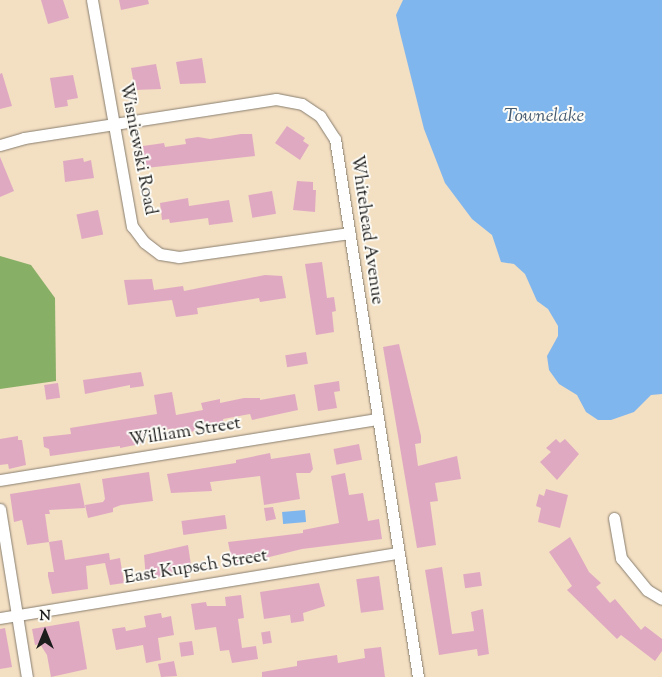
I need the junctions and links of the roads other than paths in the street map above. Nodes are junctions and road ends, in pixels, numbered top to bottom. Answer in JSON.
{"nodes":[{"id":1,"x":92,"y":0,"type":"edge"},
{"id":2,"x":114,"y":124,"type":"junction"},
{"id":3,"x":0,"y":145,"type":"edge"},
{"id":4,"x":349,"y":233,"type":"junction"},
{"id":5,"x":376,"y":420,"type":"junction"},
{"id":6,"x":0,"y":480,"type":"edge"},
{"id":7,"x":0,"y":509,"type":"edge"},
{"id":8,"x":614,"y":518,"type":"dead end"},
{"id":9,"x":398,"y":553,"type":"junction"},
{"id":10,"x":662,"y":599,"type":"edge"},
{"id":11,"x":17,"y":615,"type":"junction"},
{"id":12,"x":0,"y":618,"type":"edge"},
{"id":13,"x":27,"y":677,"type":"edge"},
{"id":14,"x":418,"y":677,"type":"edge"}],
"edges":[{"from":1,"to":2,"type":"street","name":"Wisniewski Road"},
{"from":2,"to":3,"type":"street","name":"Whitehead Avenue"},
{"from":2,"to":4,"type":"street","name":"Wisniewski Road"},
{"from":2,"to":4,"type":"street","name":"Whitehead Avenue"},
{"from":4,"to":5,"type":"street","name":"Whitehead Avenue"},
{"from":5,"to":6,"type":"street","name":"William Street"},
{"from":5,"to":9,"type":"street","name":"Whitehead Avenue"},
{"from":7,"to":11,"type":"street"},
{"from":8,"to":10,"type":"street"},
{"from":9,"to":11,"type":"street","name":"East Kupsch Street"},
{"from":9,"to":14,"type":"street","name":"Whitehead Avenue"},
{"from":11,"to":12,"type":"street","name":"East Kupsch Street"},
{"from":11,"to":13,"type":"street"}]}
